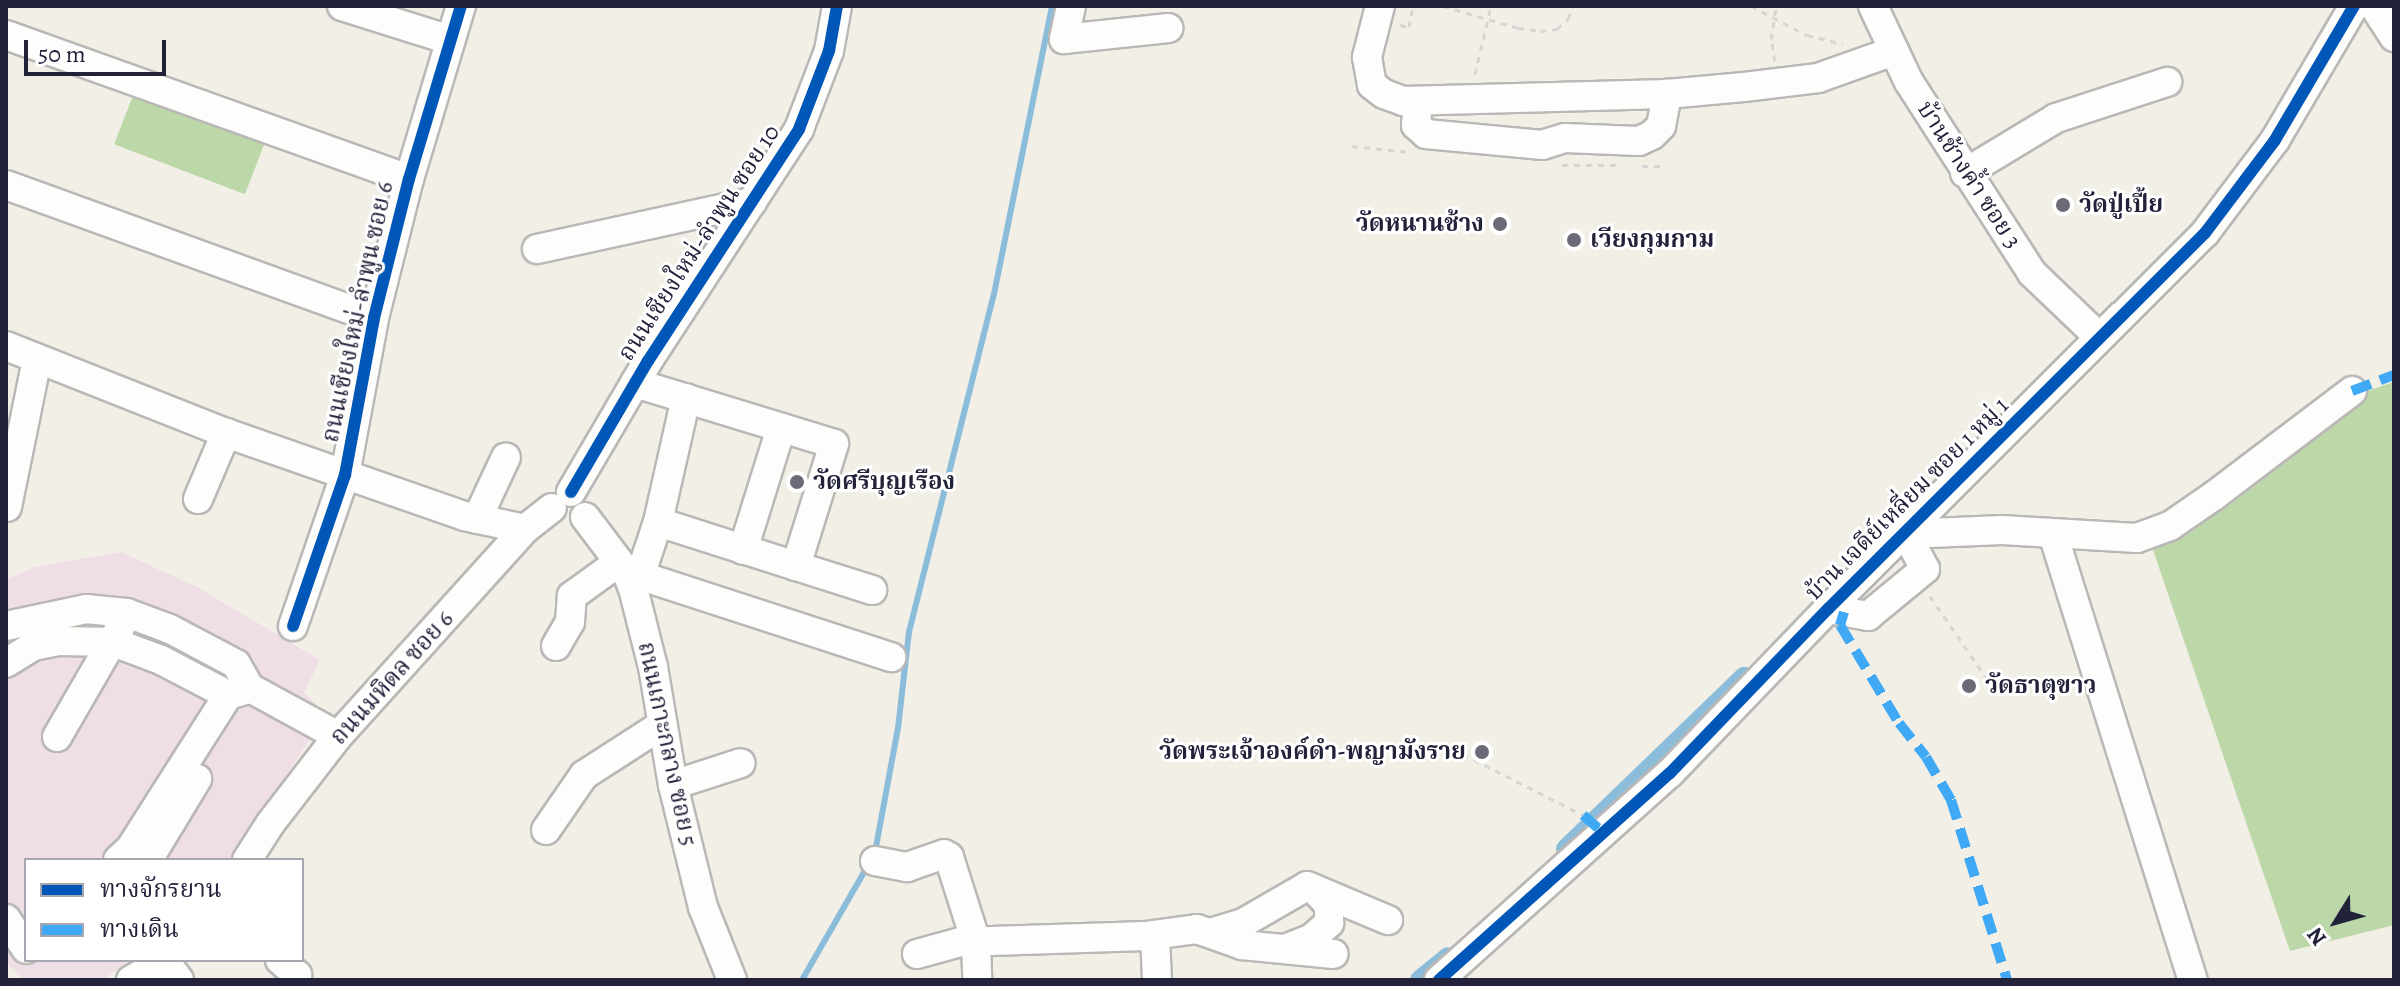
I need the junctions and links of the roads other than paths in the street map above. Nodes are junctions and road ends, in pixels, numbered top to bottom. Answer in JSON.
{"nodes":[{"id":1,"x":342,"y":6,"type":"edge"},
{"id":2,"x":461,"y":6,"type":"edge"},
{"id":3,"x":837,"y":6,"type":"edge"},
{"id":4,"x":1071,"y":6,"type":"edge"},
{"id":5,"x":1380,"y":6,"type":"edge"},
{"id":6,"x":1873,"y":6,"type":"edge"},
{"id":7,"x":2354,"y":6,"type":"edge"},
{"id":8,"x":2374,"y":6,"type":"edge"},
{"id":9,"x":1168,"y":28,"type":"dead end"},
{"id":10,"x":6,"y":35,"type":"edge"},
{"id":11,"x":2394,"y":37,"type":"edge"},
{"id":12,"x":450,"y":40,"type":"junction"},
{"id":13,"x":1894,"y":51,"type":"junction"},
{"id":14,"x":2167,"y":82,"type":"dead end"},
{"id":15,"x":1667,"y":94,"type":"junction"},
{"id":16,"x":1418,"y":101,"type":"junction"},
{"id":17,"x":1965,"y":173,"type":"junction"},
{"id":18,"x":409,"y":179,"type":"junction"},
{"id":19,"x":6,"y":185,"type":"edge"},
{"id":20,"x":752,"y":202,"type":"junction"},
{"id":21,"x":537,"y":249,"type":"dead end"},
{"id":22,"x":374,"y":318,"type":"junction"},
{"id":23,"x":2094,"y":333,"type":"junction"},
{"id":24,"x":6,"y":346,"type":"edge"},
{"id":25,"x":37,"y":359,"type":"junction"},
{"id":26,"x":635,"y":383,"type":"junction"},
{"id":27,"x":2352,"y":391,"type":"dead end"},
{"id":28,"x":686,"y":398,"type":"junction"},
{"id":29,"x":781,"y":428,"type":"junction"},
{"id":30,"x":226,"y":433,"type":"junction"},
{"id":31,"x":506,"y":457,"type":"dead end"},
{"id":32,"x":345,"y":475,"type":"junction"},
{"id":33,"x":198,"y":499,"type":"dead end"},
{"id":34,"x":562,"y":500,"type":"junction"},
{"id":35,"x":7,"y":507,"type":"edge"},
{"id":36,"x":477,"y":519,"type":"junction"},
{"id":37,"x":658,"y":522,"type":"junction"},
{"id":38,"x":525,"y":529,"type":"junction"},
{"id":39,"x":1906,"y":534,"type":"junction"},
{"id":40,"x":2053,"y":534,"type":"junction"},
{"id":41,"x":743,"y":550,"type":"junction"},
{"id":42,"x":796,"y":566,"type":"junction"},
{"id":43,"x":629,"y":569,"type":"junction"},
{"id":44,"x":872,"y":590,"type":"dead end"},
{"id":45,"x":1828,"y":609,"type":"junction"},
{"id":46,"x":127,"y":613,"type":"junction"},
{"id":47,"x":6,"y":626,"type":"edge"},
{"id":48,"x":293,"y":626,"type":"dead end"},
{"id":49,"x":113,"y":642,"type":"junction"},
{"id":50,"x":556,"y":646,"type":"dead end"},
{"id":51,"x":891,"y":657,"type":"dead end"},
{"id":52,"x":6,"y":663,"type":"edge"},
{"id":53,"x":239,"y":692,"type":"junction"},
{"id":54,"x":660,"y":726,"type":"junction"},
{"id":55,"x":338,"y":736,"type":"junction"},
{"id":56,"x":57,"y":737,"type":"dead end"},
{"id":57,"x":741,"y":763,"type":"dead end"},
{"id":58,"x":673,"y":785,"type":"junction"},
{"id":59,"x":546,"y":830,"type":"dead end"},
{"id":60,"x":120,"y":858,"type":"edge"},
{"id":61,"x":149,"y":858,"type":"edge"},
{"id":62,"x":248,"y":858,"type":"edge"},
{"id":63,"x":875,"y":861,"type":"dead end"},
{"id":64,"x":1314,"y":889,"type":"junction"},
{"id":65,"x":1388,"y":920,"type":"dead end"},
{"id":66,"x":1214,"y":932,"type":"junction"},
{"id":67,"x":1155,"y":936,"type":"junction"},
{"id":68,"x":976,"y":942,"type":"junction"},
{"id":69,"x":1284,"y":950,"type":"junction"},
{"id":70,"x":917,"y":954,"type":"dead end"},
{"id":71,"x":1334,"y":954,"type":"dead end"},
{"id":72,"x":162,"y":962,"type":"edge"},
{"id":73,"x":166,"y":962,"type":"edge"},
{"id":74,"x":131,"y":980,"type":"edge"},
{"id":75,"x":179,"y":980,"type":"edge"},
{"id":76,"x":732,"y":980,"type":"edge"},
{"id":77,"x":977,"y":980,"type":"edge"},
{"id":78,"x":1157,"y":980,"type":"edge"},
{"id":79,"x":1439,"y":980,"type":"edge"},
{"id":80,"x":2193,"y":980,"type":"edge"}],
"edges":[{"from":1,"to":12,"type":"street"},
{"from":2,"to":12,"type":"street","name":"ถนนเชียงใหม่-ลำพูน ซอย 6"},
{"from":3,"to":20,"type":"street","name":"ถนนเชียงใหม่-ลำพูน ซอย 10"},
{"from":4,"to":9,"type":"street"},
{"from":5,"to":16,"type":"street"},
{"from":6,"to":13,"type":"street","name":"บ้านช้างค้ำ ซอย 3"},
{"from":7,"to":23,"type":"street","name":"บ้าน เจดีย์เหลี่ยม ซอย 1 หมู่ 1"},
{"from":8,"to":11,"type":"street"},
{"from":10,"to":18,"type":"street"},
{"from":12,"to":18,"type":"street","name":"ถนนเชียงใหม่-ลำพูน ซอย 6"},
{"from":13,"to":15,"type":"street"},
{"from":13,"to":17,"type":"street","name":"บ้านช้างค้ำ ซอย 3"},
{"from":14,"to":17,"type":"street"},
{"from":15,"to":16,"type":"street"},
{"from":15,"to":16,"type":"street"},
{"from":17,"to":23,"type":"street","name":"บ้านช้างค้ำ ซอย 3"},
{"from":18,"to":22,"type":"street","name":"ถนนเชียงใหม่-ลำพูน ซอย 6"},
{"from":19,"to":22,"type":"street"},
{"from":20,"to":21,"type":"street"},
{"from":20,"to":26,"type":"street","name":"ถนนเชียงใหม่-ลำพูน ซอย 10"},
{"from":22,"to":32,"type":"street","name":"ถนนเชียงใหม่-ลำพูน ซอย 6"},
{"from":23,"to":39,"type":"street","name":"บ้าน เจดีย์เหลี่ยม ซอย 1 หมู่ 1"},
{"from":24,"to":25,"type":"street"},
{"from":25,"to":30,"type":"street"},
{"from":25,"to":35,"type":"street"},
{"from":26,"to":28,"type":"street"},
{"from":26,"to":34,"type":"street","name":"ถนนเชียงใหม่-ลำพูน ซอย 10"},
{"from":27,"to":40,"type":"street"},
{"from":28,"to":29,"type":"street"},
{"from":28,"to":37,"type":"street"},
{"from":29,"to":41,"type":"street"},
{"from":29,"to":42,"type":"street"},
{"from":30,"to":32,"type":"street"},
{"from":30,"to":33,"type":"street"},
{"from":31,"to":36,"type":"street"},
{"from":32,"to":36,"type":"street"},
{"from":32,"to":48,"type":"street","name":"ถนนเชียงใหม่-ลำพูน ซอย 6"},
{"from":34,"to":38,"type":"street","name":"ถนนมหิดล ซอย 6"},
{"from":34,"to":43,"type":"street","name":"ถนนเกาะกลาง ซอย 5"},
{"from":36,"to":38,"type":"street"},
{"from":37,"to":41,"type":"street"},
{"from":37,"to":43,"type":"street"},
{"from":38,"to":55,"type":"street","name":"ถนนมหิดล ซอย 6"},
{"from":39,"to":40,"type":"street"},
{"from":39,"to":45,"type":"street","name":"บ้าน เจดีย์เหลี่ยม ซอย 1 หมู่ 1"},
{"from":39,"to":45,"type":"street"},
{"from":40,"to":80,"type":"street"},
{"from":41,"to":42,"type":"street"},
{"from":42,"to":44,"type":"street"},
{"from":43,"to":50,"type":"street"},
{"from":43,"to":51,"type":"street"},
{"from":43,"to":54,"type":"street","name":"ถนนเกาะกลาง ซอย 5"},
{"from":45,"to":79,"type":"street","name":"บ้าน เจดีย์เหลี่ยม ซอย 1 หมู่ 1"},
{"from":46,"to":47,"type":"street"},
{"from":46,"to":49,"type":"street"},
{"from":46,"to":53,"type":"street"},
{"from":49,"to":52,"type":"street"},
{"from":49,"to":53,"type":"street"},
{"from":49,"to":56,"type":"street"},
{"from":53,"to":55,"type":"street"},
{"from":53,"to":60,"type":"street"},
{"from":53,"to":61,"type":"street"},
{"from":54,"to":58,"type":"street","name":"ถนนเกาะกลาง ซอย 5"},
{"from":54,"to":59,"type":"street"},
{"from":55,"to":62,"type":"street","name":"ถนนมหิดล ซอย 6"},
{"from":57,"to":58,"type":"street"},
{"from":58,"to":76,"type":"street","name":"ถนนเกาะกลาง ซอย 5"},
{"from":63,"to":68,"type":"street"},
{"from":64,"to":65,"type":"street"},
{"from":64,"to":66,"type":"street"},
{"from":64,"to":69,"type":"street"},
{"from":66,"to":67,"type":"street"},
{"from":66,"to":69,"type":"street"},
{"from":67,"to":68,"type":"street"},
{"from":67,"to":78,"type":"street"},
{"from":68,"to":70,"type":"street"},
{"from":68,"to":77,"type":"street"},
{"from":69,"to":71,"type":"street"},
{"from":72,"to":74,"type":"street"},
{"from":73,"to":75,"type":"street"}]}
